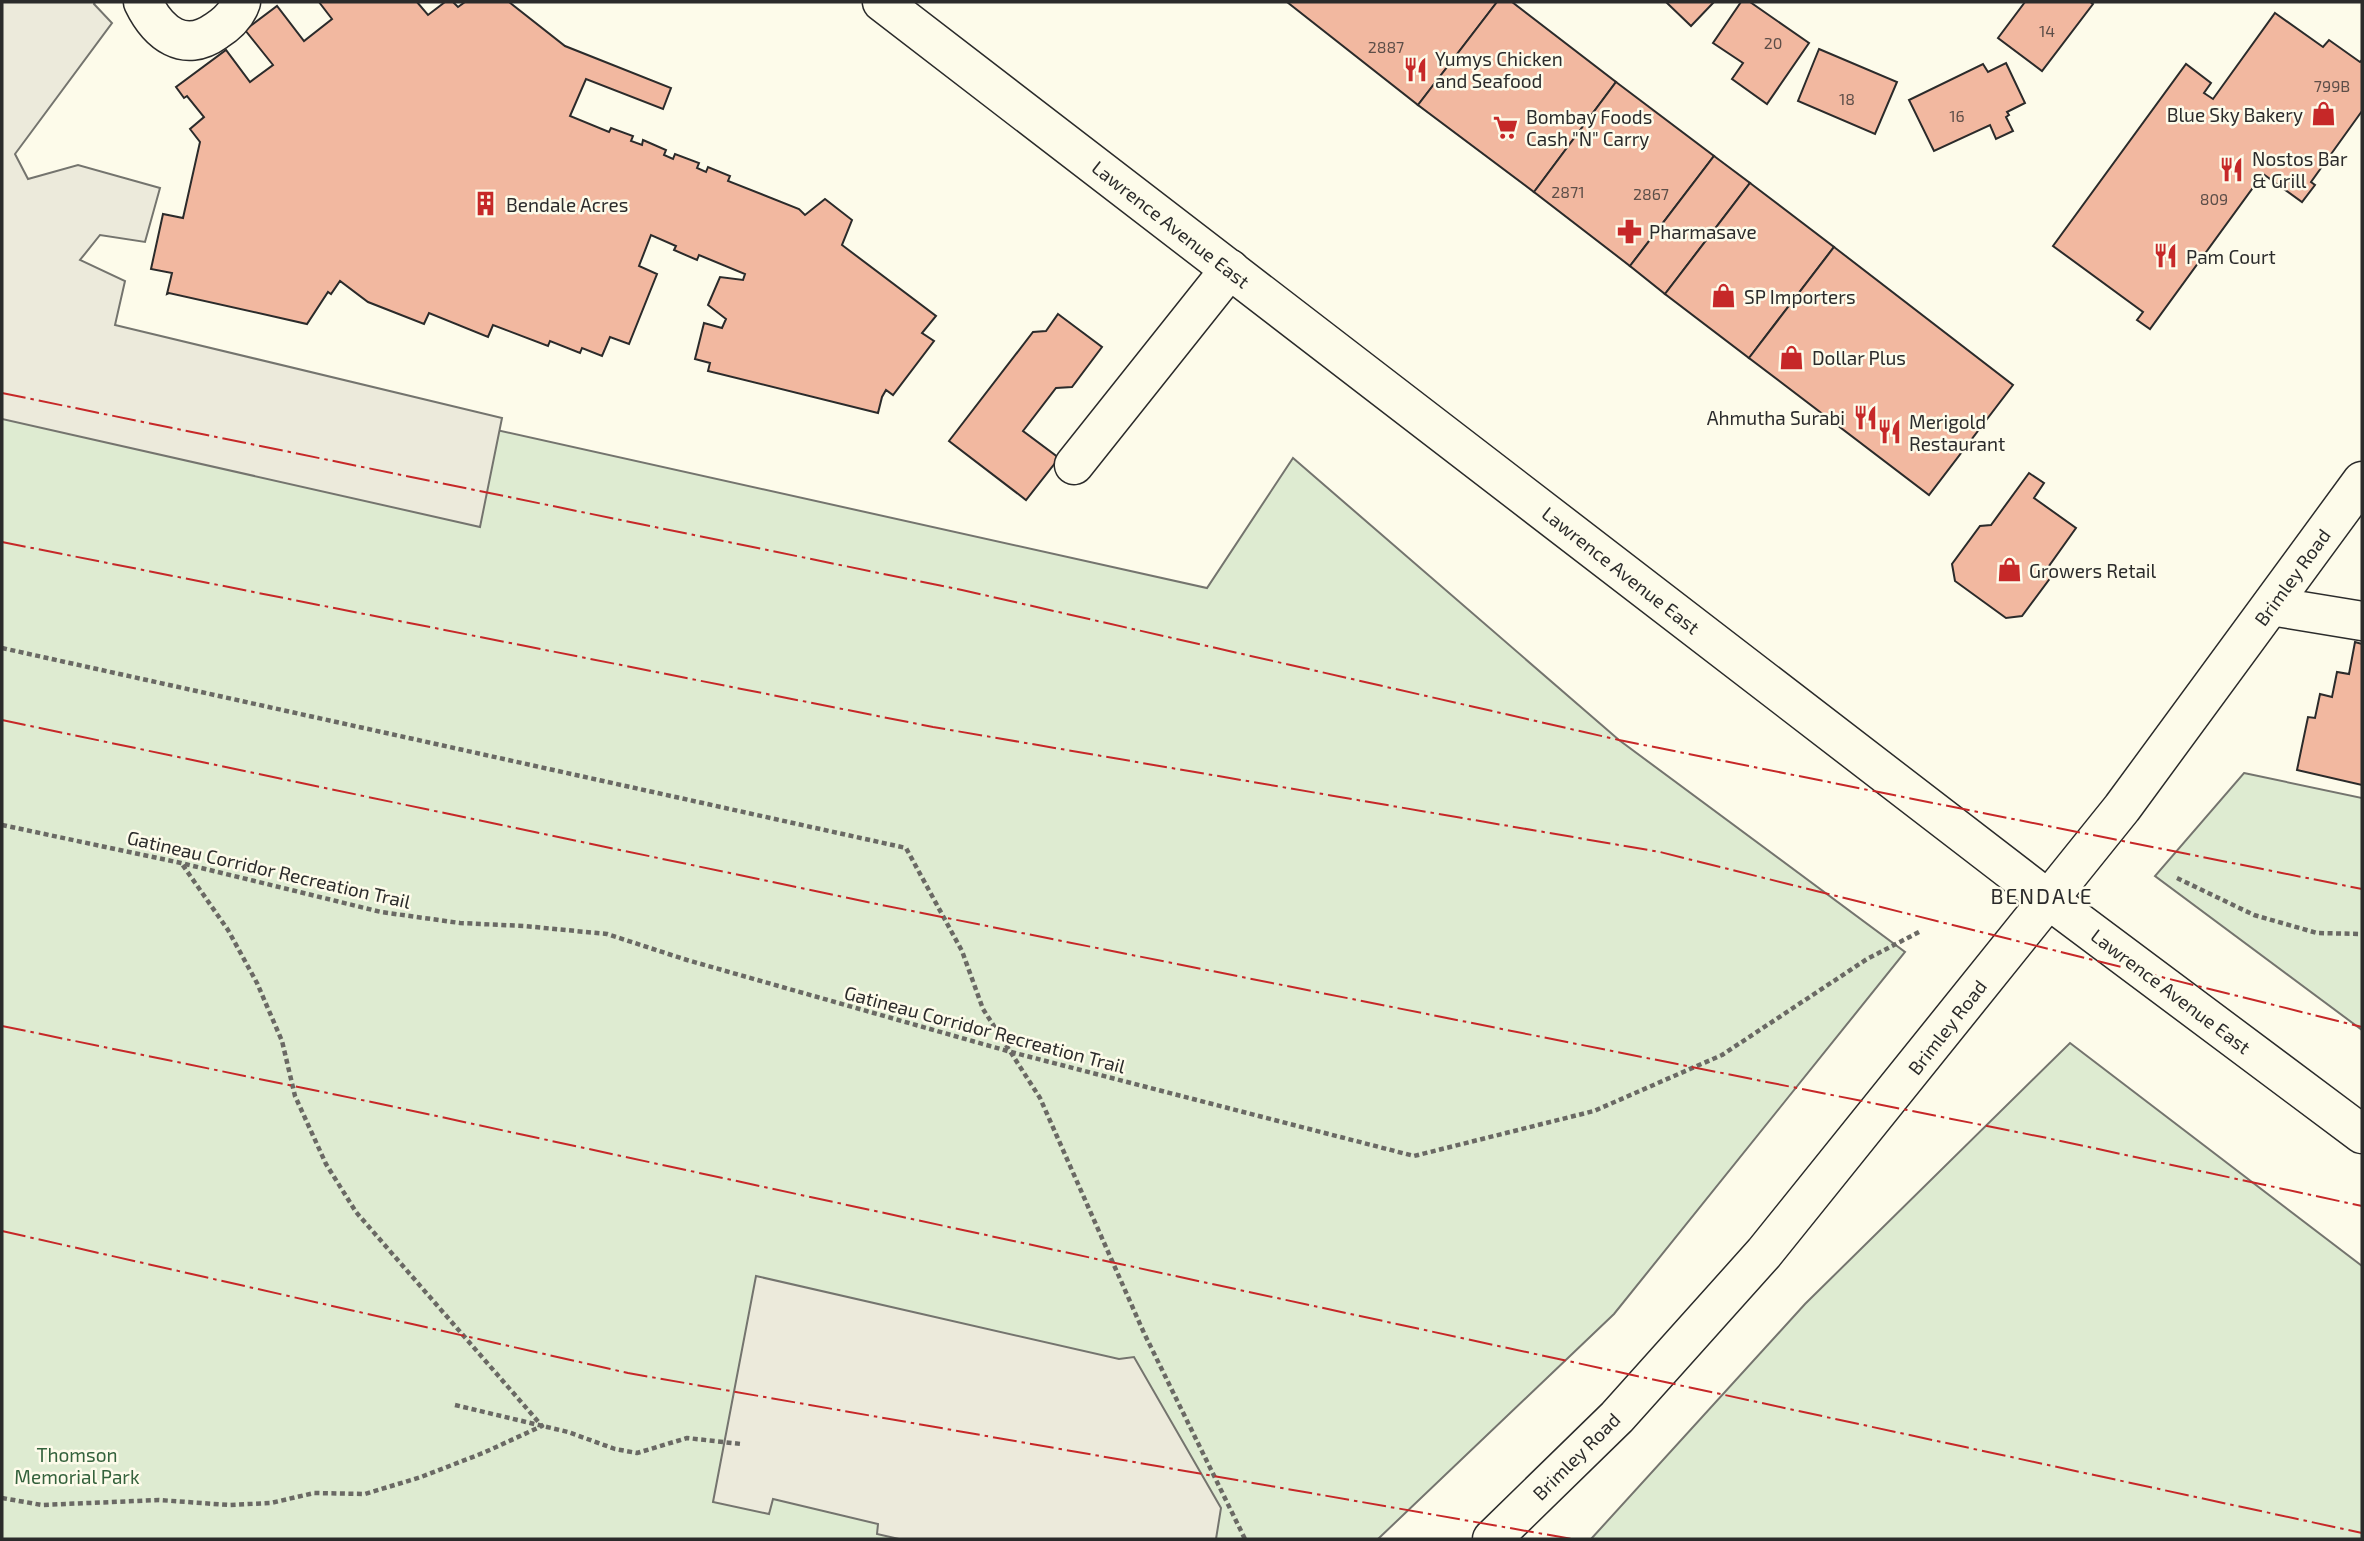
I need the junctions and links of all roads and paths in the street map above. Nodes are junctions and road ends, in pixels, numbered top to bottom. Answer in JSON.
{"nodes":[{"id":1,"x":143,"y":2,"type":"edge"},
{"id":2,"x":241,"y":2,"type":"edge"},
{"id":3,"x":882,"y":2,"type":"edge"},
{"id":4,"x":1230,"y":269,"type":"junction"},
{"id":5,"x":1074,"y":465,"type":"dead end"},
{"id":6,"x":2362,"y":481,"type":"edge"},
{"id":7,"x":2272,"y":606,"type":"junction"},
{"id":8,"x":2362,"y":621,"type":"edge"},
{"id":9,"x":2,"y":648,"type":"edge"},
{"id":10,"x":2,"y":825,"type":"edge"},
{"id":11,"x":181,"y":863,"type":"junction"},
{"id":12,"x":2177,"y":878,"type":"dead end"},
{"id":13,"x":2049,"y":901,"type":"junction"},
{"id":14,"x":1919,"y":932,"type":"dead end"},
{"id":15,"x":2362,"y":934,"type":"edge"},
{"id":16,"x":1011,"y":1052,"type":"junction"},
{"id":17,"x":2362,"y":1135,"type":"edge"},
{"id":18,"x":455,"y":1405,"type":"dead end"},
{"id":19,"x":542,"y":1426,"type":"junction"},
{"id":20,"x":741,"y":1444,"type":"dead end"},
{"id":21,"x":2,"y":1498,"type":"edge"},
{"id":22,"x":1245,"y":1539,"type":"edge"},
{"id":23,"x":1492,"y":1539,"type":"edge"}],
"edges":[{"from":1,"to":2,"type":"main road"},
{"from":3,"to":4,"type":"main road","name":"Lawrence Avenue East"},
{"from":4,"to":5,"type":"main road"},
{"from":4,"to":13,"type":"main road","name":"Lawrence Avenue East"},
{"from":6,"to":7,"type":"main road","name":"Brimley Road"},
{"from":7,"to":8,"type":"main road"},
{"from":7,"to":13,"type":"main road","name":"Brimley Road"},
{"from":9,"to":16,"type":"path"},
{"from":10,"to":11,"type":"path","name":"Gatineau Corridor Recreation Trail"},
{"from":11,"to":16,"type":"path","name":"Gatineau Corridor Recreation Trail"},
{"from":11,"to":19,"type":"path"},
{"from":12,"to":15,"type":"path"},
{"from":13,"to":17,"type":"main road","name":"Lawrence Avenue East"},
{"from":13,"to":23,"type":"main road","name":"Brimley Road"},
{"from":14,"to":16,"type":"path","name":"Gatineau Corridor Recreation Trail"},
{"from":16,"to":22,"type":"path"},
{"from":18,"to":19,"type":"path"},
{"from":19,"to":20,"type":"path"},
{"from":19,"to":21,"type":"path"}]}
